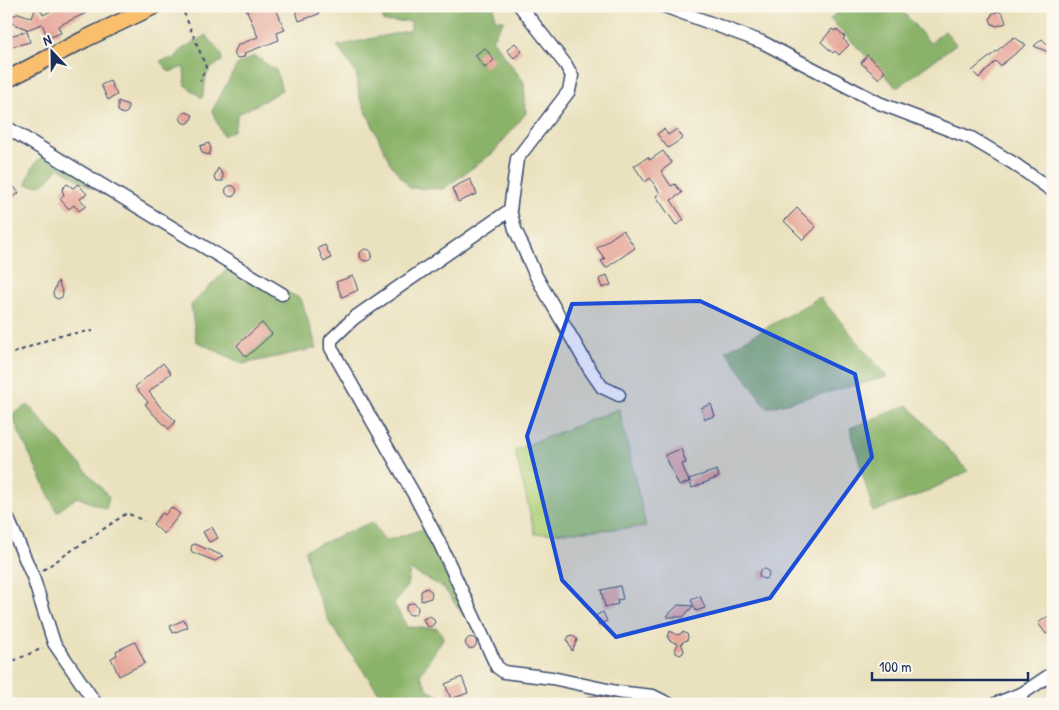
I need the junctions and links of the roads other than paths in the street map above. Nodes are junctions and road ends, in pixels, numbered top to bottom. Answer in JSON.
{"nodes":[{"id":1,"x":154,"y":6,"type":"edge"},
{"id":2,"x":520,"y":6,"type":"edge"},
{"id":3,"x":664,"y":6,"type":"edge"},
{"id":4,"x":6,"y":80,"type":"edge"},
{"id":5,"x":6,"y":127,"type":"edge"},
{"id":6,"x":1053,"y":190,"type":"edge"},
{"id":7,"x":510,"y":210,"type":"junction"},
{"id":8,"x":282,"y":294,"type":"dead end"},
{"id":9,"x":619,"y":395,"type":"dead end"},
{"id":10,"x":6,"y":514,"type":"edge"},
{"id":11,"x":1053,"y":673,"type":"edge"},
{"id":12,"x":96,"y":704,"type":"edge"},
{"id":13,"x":669,"y":704,"type":"edge"},
{"id":14,"x":995,"y":704,"type":"edge"}],
"edges":[{"from":1,"to":4,"type":"main road"},
{"from":2,"to":7,"type":"street"},
{"from":3,"to":6,"type":"street"},
{"from":5,"to":8,"type":"street"},
{"from":7,"to":9,"type":"street"},
{"from":7,"to":13,"type":"street"},
{"from":10,"to":12,"type":"street"},
{"from":11,"to":14,"type":"street"}]}
